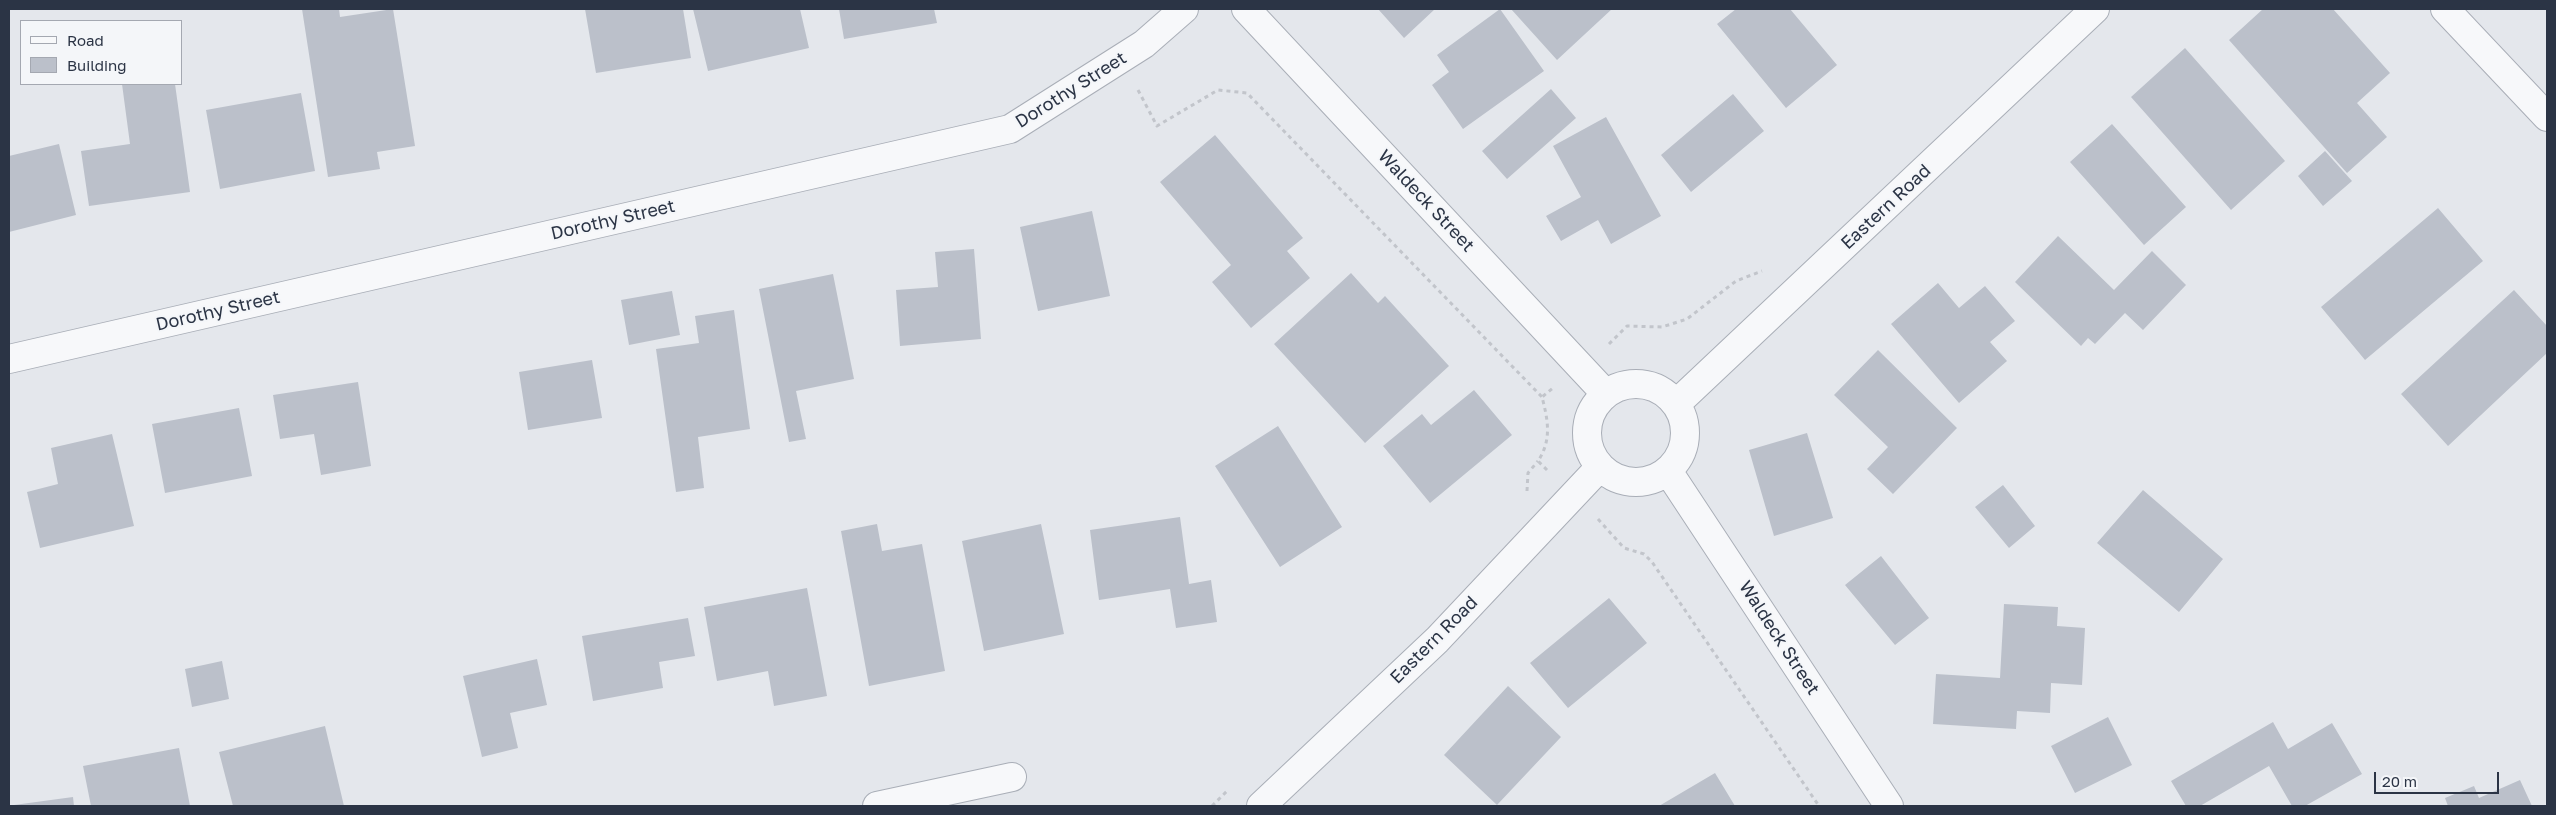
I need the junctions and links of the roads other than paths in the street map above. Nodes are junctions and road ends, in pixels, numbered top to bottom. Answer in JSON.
{"nodes":[{"id":1,"x":1184,"y":9,"type":"edge"},
{"id":2,"x":1246,"y":9,"type":"edge"},
{"id":3,"x":2095,"y":9,"type":"edge"},
{"id":4,"x":2445,"y":9,"type":"edge"},
{"id":5,"x":2547,"y":117,"type":"edge"},
{"id":6,"x":9,"y":359,"type":"edge"},
{"id":7,"x":1606,"y":394,"type":"junction"},
{"id":8,"x":1676,"y":404,"type":"junction"},
{"id":9,"x":1600,"y":467,"type":"junction"},
{"id":10,"x":1668,"y":471,"type":"junction"},
{"id":11,"x":1012,"y":777,"type":"dead end"},
{"id":12,"x":876,"y":806,"type":"edge"},
{"id":13,"x":1261,"y":806,"type":"edge"},
{"id":14,"x":1889,"y":806,"type":"edge"}],
"edges":[{"from":1,"to":6,"type":"street","name":"Dorothy Street"},
{"from":2,"to":7,"type":"street","name":"Waldeck Street"},
{"from":3,"to":8,"type":"street","name":"Eastern Road"},
{"from":4,"to":5,"type":"street"},
{"from":7,"to":8,"type":"street"},
{"from":7,"to":9,"type":"street"},
{"from":8,"to":10,"type":"street"},
{"from":9,"to":10,"type":"street"},
{"from":9,"to":13,"type":"street","name":"Eastern Road"},
{"from":10,"to":14,"type":"street","name":"Waldeck Street"},
{"from":11,"to":12,"type":"street"}]}
